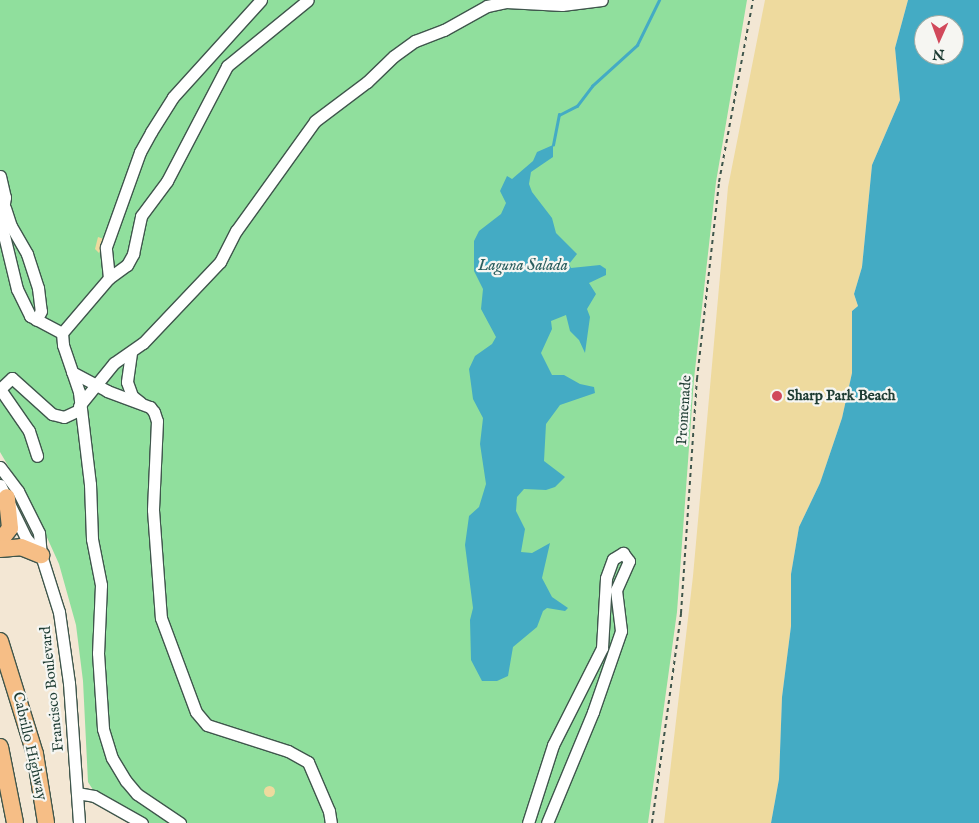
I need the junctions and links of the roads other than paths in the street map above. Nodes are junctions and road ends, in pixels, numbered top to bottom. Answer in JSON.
{"nodes":[{"id":1,"x":261,"y":0,"type":"edge"},
{"id":2,"x":308,"y":0,"type":"edge"},
{"id":3,"x":602,"y":0,"type":"edge"},
{"id":4,"x":0,"y":176,"type":"edge"},
{"id":5,"x":4,"y":203,"type":"junction"},
{"id":6,"x":109,"y":278,"type":"junction"},
{"id":7,"x":36,"y":320,"type":"junction"},
{"id":8,"x":62,"y":333,"type":"junction"},
{"id":9,"x":132,"y":353,"type":"junction"},
{"id":10,"x":72,"y":372,"type":"junction"},
{"id":11,"x":94,"y":386,"type":"junction"},
{"id":12,"x":0,"y":389,"type":"edge"},
{"id":13,"x":142,"y":403,"type":"junction"},
{"id":14,"x":79,"y":408,"type":"junction"},
{"id":15,"x":37,"y":456,"type":"dead end"},
{"id":16,"x":0,"y":467,"type":"edge"},
{"id":17,"x":3,"y":491,"type":"edge"},
{"id":18,"x":0,"y":541,"type":"edge"},
{"id":19,"x":0,"y":550,"type":"edge"},
{"id":20,"x":41,"y":555,"type":"junction"},
{"id":21,"x":0,"y":641,"type":"edge"},
{"id":22,"x":0,"y":747,"type":"edge"},
{"id":23,"x":77,"y":793,"type":"junction"},
{"id":24,"x":15,"y":823,"type":"edge"},
{"id":25,"x":46,"y":823,"type":"edge"},
{"id":26,"x":79,"y":823,"type":"edge"},
{"id":27,"x":142,"y":823,"type":"edge"},
{"id":28,"x":180,"y":823,"type":"edge"},
{"id":29,"x":331,"y":823,"type":"edge"},
{"id":30,"x":528,"y":823,"type":"edge"},
{"id":31,"x":547,"y":823,"type":"edge"}],
"edges":[{"from":1,"to":6,"type":"street"},
{"from":2,"to":6,"type":"street"},
{"from":3,"to":9,"type":"street"},
{"from":4,"to":5,"type":"street"},
{"from":5,"to":7,"type":"street"},
{"from":5,"to":7,"type":"street"},
{"from":6,"to":8,"type":"street"},
{"from":7,"to":8,"type":"street"},
{"from":8,"to":10,"type":"street"},
{"from":9,"to":11,"type":"street"},
{"from":9,"to":13,"type":"street"},
{"from":10,"to":11,"type":"street"},
{"from":10,"to":14,"type":"street"},
{"from":11,"to":13,"type":"street"},
{"from":11,"to":14,"type":"street"},
{"from":12,"to":14,"type":"street"},
{"from":12,"to":15,"type":"street"},
{"from":13,"to":29,"type":"street"},
{"from":14,"to":28,"type":"street"},
{"from":16,"to":20,"type":"street","name":"Francisco Boulevard"},
{"from":17,"to":18,"type":"highway"},
{"from":17,"to":20,"type":"street","name":"Francisco Boulevard"},
{"from":19,"to":20,"type":"highway"},
{"from":20,"to":23,"type":"street","name":"Francisco Boulevard"},
{"from":21,"to":25,"type":"highway","name":"Cabrillo Highway"},
{"from":22,"to":24,"type":"highway","name":"Cabrillo Highway"},
{"from":23,"to":26,"type":"street","name":"Francisco Boulevard"},
{"from":23,"to":27,"type":"street"},
{"from":30,"to":31,"type":"street"}]}
